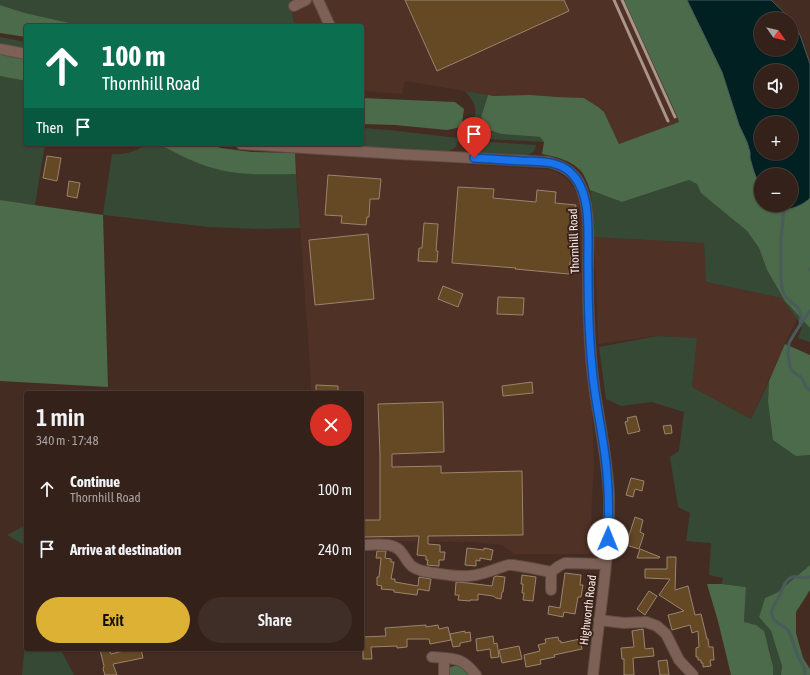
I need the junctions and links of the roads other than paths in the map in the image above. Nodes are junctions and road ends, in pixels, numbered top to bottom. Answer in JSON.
{"nodes":[{"id":1,"x":306,"y":0,"type":"edge"},
{"id":2,"x":318,"y":0,"type":"edge"},
{"id":3,"x":294,"y":6,"type":"dead end"},
{"id":4,"x":329,"y":24,"type":"edge"},
{"id":5,"x":0,"y":49,"type":"edge"},
{"id":6,"x":24,"y":54,"type":"edge"},
{"id":7,"x":272,"y":146,"type":"edge"},
{"id":8,"x":596,"y":405,"type":"joint"},
{"id":9,"x":364,"y":545,"type":"edge"},
{"id":10,"x":606,"y":564,"type":"junction"},
{"id":11,"x":551,"y":572,"type":"junction"},
{"id":12,"x":550,"y":590,"type":"dead end"},
{"id":13,"x":599,"y":620,"type":"junction"},
{"id":14,"x":432,"y":657,"type":"dead end"},
{"id":15,"x":444,"y":658,"type":"junction"},
{"id":16,"x":444,"y":674,"type":"dead end"},
{"id":17,"x":476,"y":675,"type":"edge"},
{"id":18,"x":593,"y":675,"type":"edge"},
{"id":19,"x":693,"y":675,"type":"edge"}],
"edges":[{"from":1,"to":3,"type":"street"},
{"from":2,"to":4,"type":"street"},
{"from":5,"to":6,"type":"street"},
{"from":7,"to":8,"type":"street","name":"Thornhill Road"},
{"from":8,"to":10,"type":"street","name":"Highworth Road"},
{"from":9,"to":11,"type":"street"},
{"from":10,"to":11,"type":"street"},
{"from":10,"to":13,"type":"street","name":"Highworth Road"},
{"from":11,"to":12,"type":"street"},
{"from":13,"to":18,"type":"street","name":"Highworth Road"},
{"from":13,"to":19,"type":"street"},
{"from":14,"to":15,"type":"street"},
{"from":15,"to":16,"type":"street"},
{"from":15,"to":17,"type":"street"}]}
